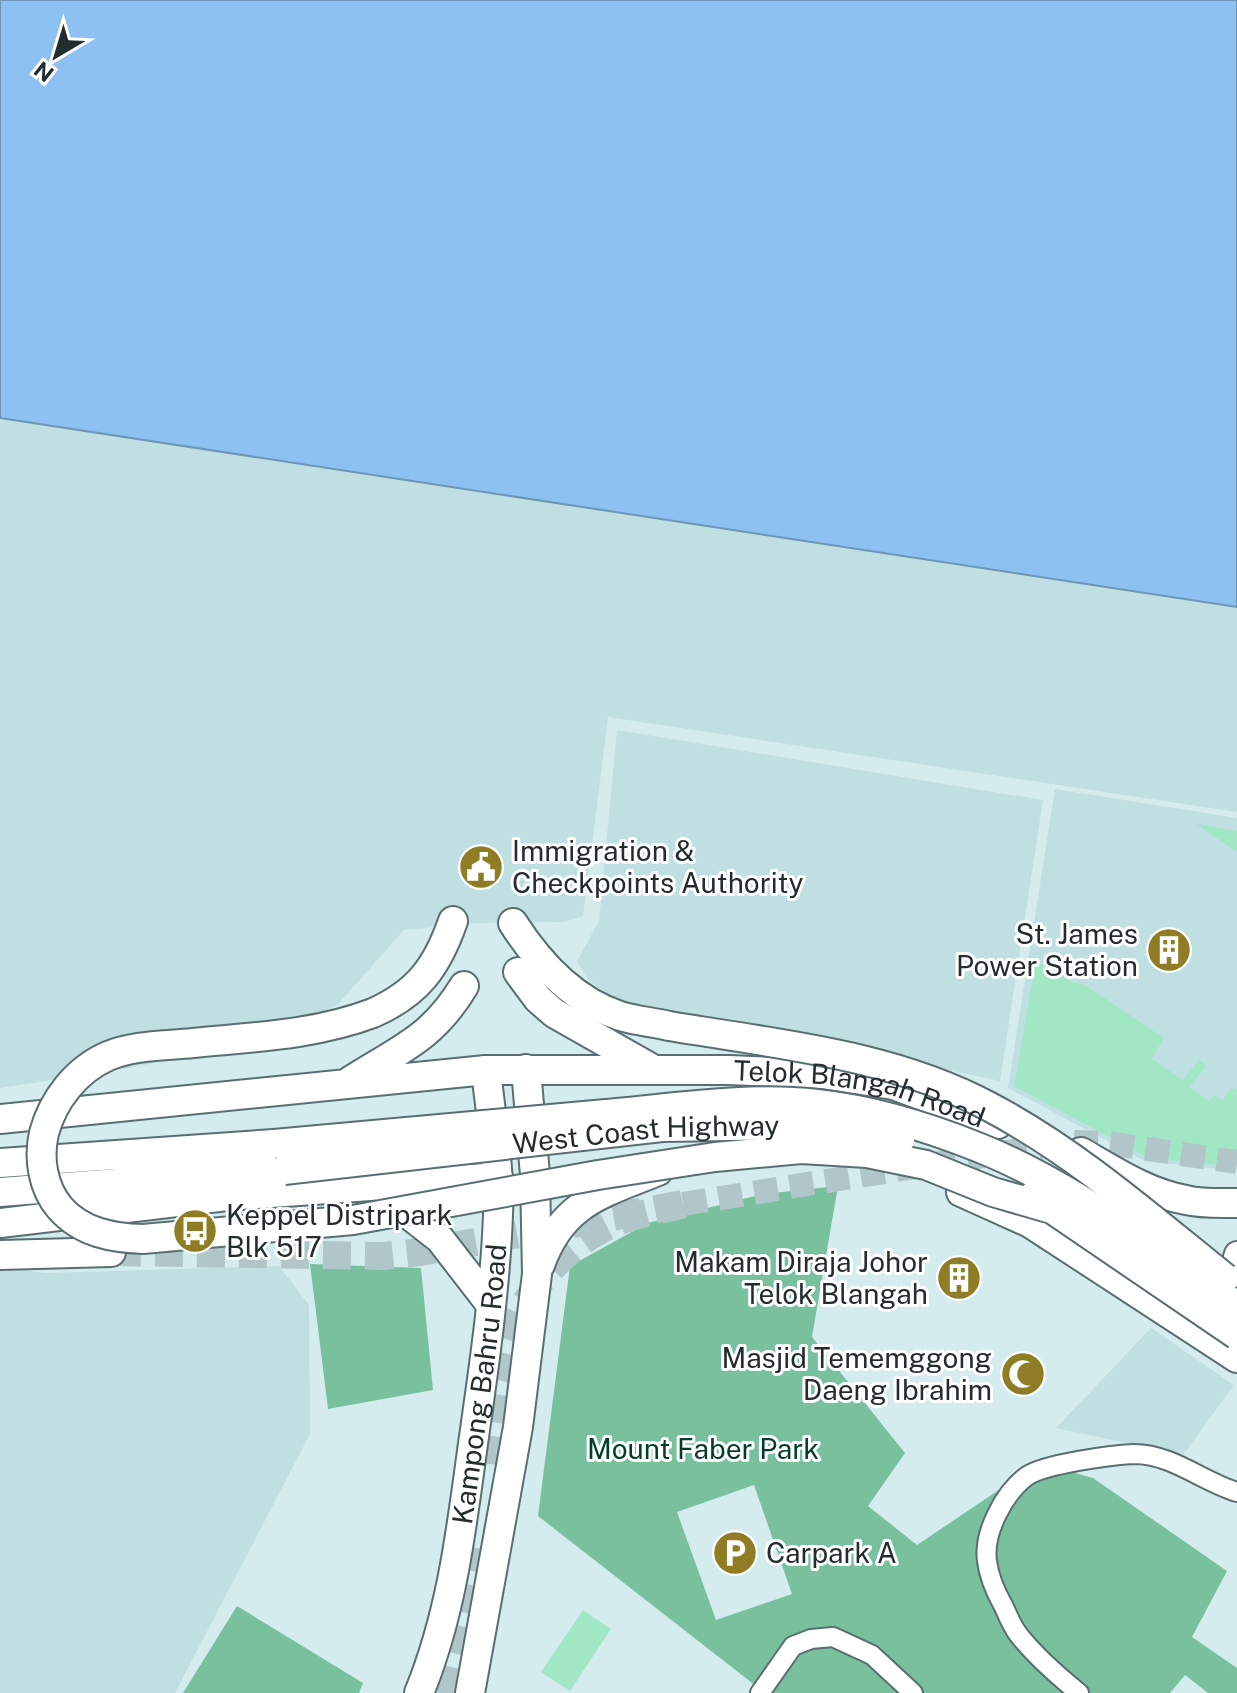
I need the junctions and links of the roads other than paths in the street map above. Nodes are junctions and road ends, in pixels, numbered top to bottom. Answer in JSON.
{"nodes":[{"id":1,"x":453,"y":921,"type":"dead end"},
{"id":2,"x":513,"y":923,"type":"dead end"},
{"id":3,"x":518,"y":972,"type":"dead end"},
{"id":4,"x":464,"y":986,"type":"dead end"},
{"id":5,"x":526,"y":1069,"type":"junction"},
{"id":6,"x":486,"y":1070,"type":"junction"},
{"id":7,"x":653,"y":1070,"type":"junction"},
{"id":8,"x":344,"y":1085,"type":"junction"},
{"id":9,"x":981,"y":1117,"type":"junction"},
{"id":10,"x":0,"y":1119,"type":"edge"},
{"id":11,"x":279,"y":1157,"type":"junction"},
{"id":12,"x":0,"y":1163,"type":"edge"},
{"id":13,"x":666,"y":1168,"type":"junction"},
{"id":14,"x":535,"y":1175,"type":"junction"},
{"id":15,"x":498,"y":1177,"type":"junction"},
{"id":16,"x":370,"y":1188,"type":"junction"},
{"id":17,"x":0,"y":1192,"type":"edge"},
{"id":18,"x":1237,"y":1203,"type":"edge"},
{"id":19,"x":1048,"y":1208,"type":"junction"},
{"id":20,"x":0,"y":1223,"type":"edge"},
{"id":21,"x":111,"y":1252,"type":"tunnel mouth"},
{"id":22,"x":0,"y":1255,"type":"edge"},
{"id":23,"x":537,"y":1274,"type":"junction"},
{"id":24,"x":1235,"y":1298,"type":"edge"},
{"id":25,"x":1151,"y":1300,"type":"junction"},
{"id":26,"x":491,"y":1305,"type":"junction"},
{"id":27,"x":1237,"y":1358,"type":"edge"},
{"id":28,"x":1237,"y":1492,"type":"edge"},
{"id":29,"x":419,"y":1693,"type":"edge"},
{"id":30,"x":470,"y":1693,"type":"edge"},
{"id":31,"x":760,"y":1693,"type":"edge"},
{"id":32,"x":913,"y":1693,"type":"edge"},
{"id":33,"x":1079,"y":1693,"type":"edge"}],
"edges":[{"from":1,"to":19,"type":"main road","bridge":true},
{"from":2,"to":24,"type":"main road","bridge":true},
{"from":3,"to":7,"type":"main road"},
{"from":4,"to":8,"type":"main road"},
{"from":5,"to":6,"type":"main road","name":"Telok Blangah Road"},
{"from":5,"to":7,"type":"main road","name":"Telok Blangah Road"},
{"from":5,"to":14,"type":"main road","name":"Kampong Bahru Road"},
{"from":6,"to":8,"type":"main road","name":"Telok Blangah Road"},
{"from":6,"to":15,"type":"main road","name":"Kampong Bahru Road"},
{"from":7,"to":9,"type":"main road","name":"Telok Blangah Road"},
{"from":8,"to":10,"type":"main road","name":"Telok Blangah Road"},
{"from":9,"to":18,"type":"main road"},
{"from":9,"to":24,"type":"main road","name":"Telok Blangah Road"},
{"from":11,"to":12,"type":"main road","name":"West Coast Highway"},
{"from":11,"to":17,"type":"main road","name":"West Coast Highway"},
{"from":11,"to":19,"type":"main road","name":"West Coast Highway","bridge":true},
{"from":11,"to":24,"type":"main road","name":"West Coast Highway","bridge":true},
{"from":13,"to":14,"type":"main road"},
{"from":13,"to":23,"type":"main road"},
{"from":13,"to":25,"type":"main road"},
{"from":14,"to":15,"type":"main road"},
{"from":14,"to":23,"type":"main road","name":"Kampong Bahru Road"},
{"from":15,"to":16,"type":"main road"},
{"from":15,"to":26,"type":"main road","name":"Kampong Bahru Road"},
{"from":16,"to":20,"type":"main road"},
{"from":16,"to":26,"type":"main road"},
{"from":19,"to":24,"type":"main road","name":"West Coast Highway","bridge":true},
{"from":21,"to":22,"type":"main road"},
{"from":23,"to":30,"type":"main road","name":"Kampong Bahru Road"},
{"from":24,"to":25,"type":"main road"},
{"from":25,"to":27,"type":"main road"},
{"from":26,"to":29,"type":"main road","name":"Kampong Bahru Road"},
{"from":28,"to":33,"type":"street"},
{"from":31,"to":32,"type":"street"}]}
